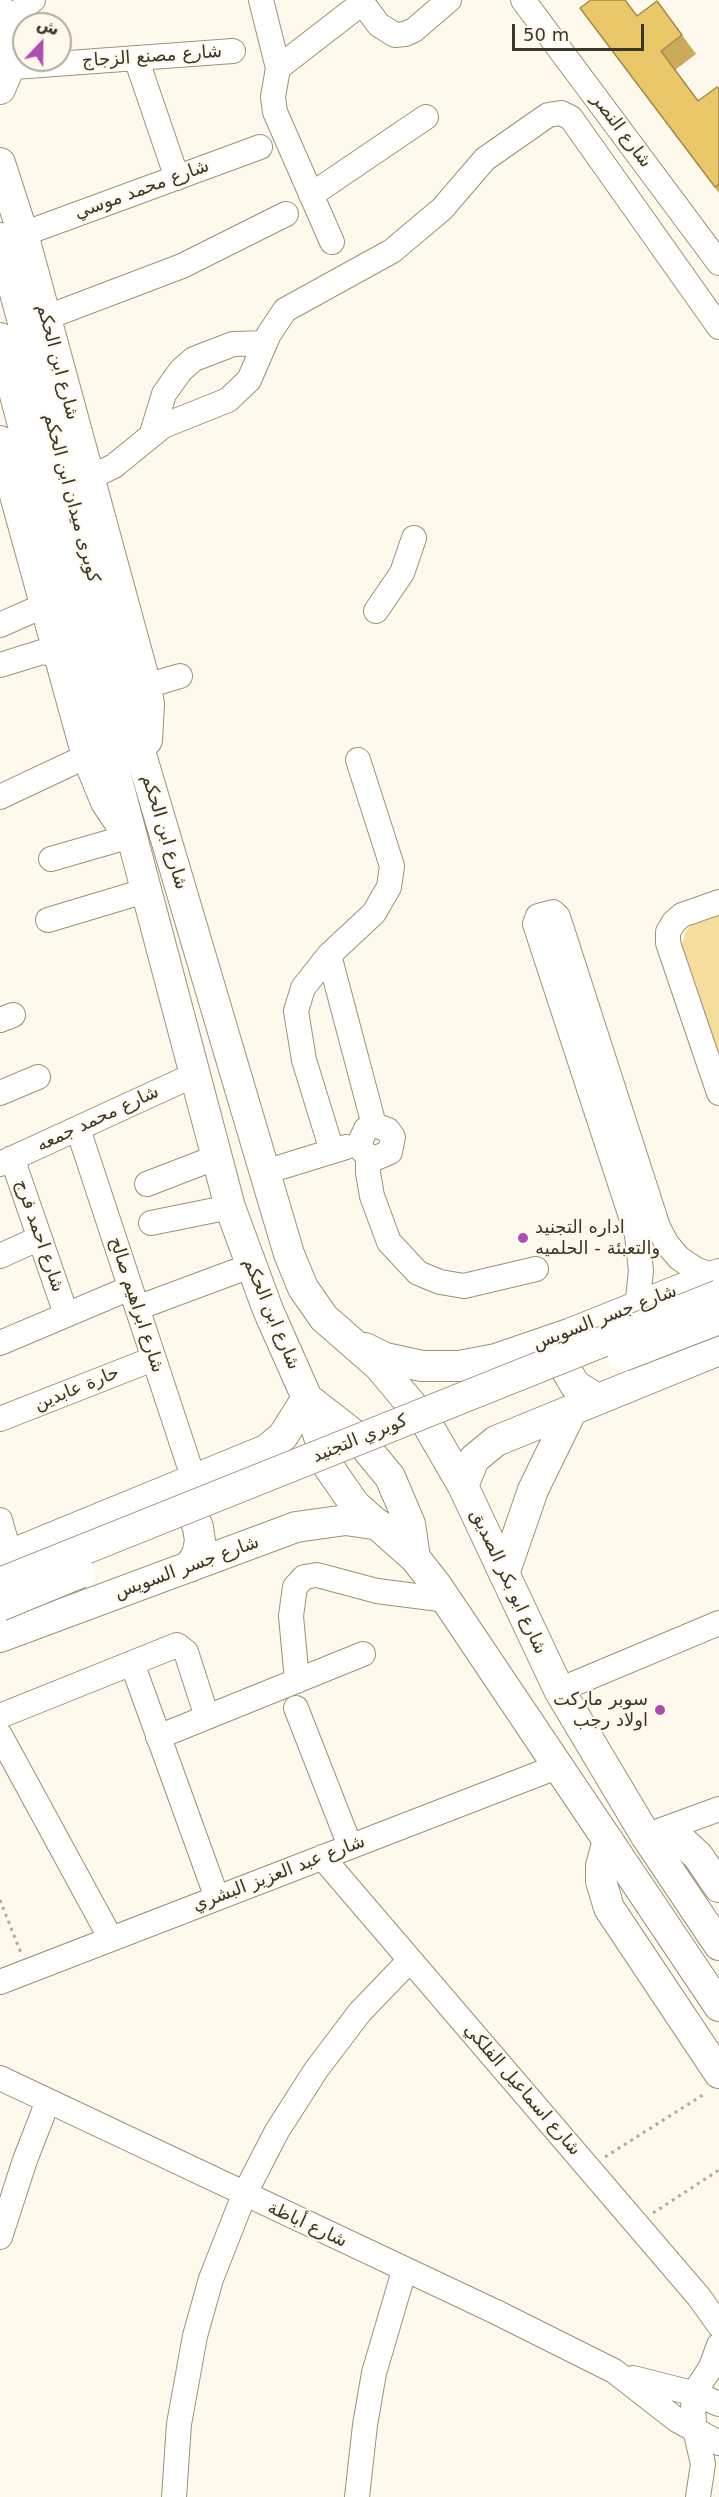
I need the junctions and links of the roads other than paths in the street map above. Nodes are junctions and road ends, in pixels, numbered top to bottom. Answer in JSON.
{"nodes":[{"id":1,"x":33,"y":0,"type":"edge"},
{"id":2,"x":261,"y":0,"type":"edge"},
{"id":3,"x":449,"y":0,"type":"edge"},
{"id":4,"x":523,"y":0,"type":"edge"},
{"id":5,"x":543,"y":0,"type":"edge"},
{"id":6,"x":361,"y":1,"type":"edge"},
{"id":7,"x":3,"y":16,"type":"edge"},
{"id":8,"x":233,"y":51,"type":"dead end"},
{"id":9,"x":136,"y":58,"type":"junction"},
{"id":10,"x":278,"y":68,"type":"junction"},
{"id":11,"x":3,"y":75,"type":"edge"},
{"id":12,"x":426,"y":117,"type":"dead end"},
{"id":13,"x":260,"y":147,"type":"dead end"},
{"id":14,"x":2,"y":173,"type":"edge"},
{"id":15,"x":177,"y":178,"type":"junction"},
{"id":16,"x":311,"y":195,"type":"junction"},
{"id":17,"x":286,"y":214,"type":"dead end"},
{"id":18,"x":11,"y":236,"type":"edge"},
{"id":19,"x":332,"y":242,"type":"dead end"},
{"id":20,"x":717,"y":248,"type":"edge"},
{"id":21,"x":45,"y":318,"type":"junction"},
{"id":22,"x":719,"y":327,"type":"edge"},
{"id":23,"x":0,"y":338,"type":"edge"},
{"id":24,"x":265,"y":343,"type":"junction"},
{"id":25,"x":152,"y":433,"type":"junction"},
{"id":26,"x":0,"y":441,"type":"edge"},
{"id":27,"x":4,"y":474,"type":"edge"},
{"id":28,"x":89,"y":478,"type":"junction"},
{"id":29,"x":414,"y":538,"type":"dead end"},
{"id":30,"x":44,"y":600,"type":"junction"},
{"id":31,"x":376,"y":611,"type":"dead end"},
{"id":32,"x":0,"y":625,"type":"edge"},
{"id":33,"x":58,"y":655,"type":"junction"},
{"id":34,"x":0,"y":664,"type":"edge"},
{"id":35,"x":180,"y":676,"type":"dead end"},
{"id":36,"x":121,"y":688,"type":"junction"},
{"id":37,"x":87,"y":756,"type":"junction"},
{"id":38,"x":358,"y":760,"type":"dead end"},
{"id":39,"x":0,"y":796,"type":"edge"},
{"id":40,"x":134,"y":835,"type":"junction"},
{"id":41,"x":51,"y":859,"type":"dead end"},
{"id":42,"x":148,"y":890,"type":"junction"},
{"id":43,"x":719,"y":902,"type":"edge"},
{"id":44,"x":48,"y":920,"type":"dead end"},
{"id":45,"x":329,"y":956,"type":"junction"},
{"id":46,"x":572,"y":1002,"type":"dead end"},
{"id":47,"x":196,"y":1074,"type":"junction"},
{"id":48,"x":0,"y":1077,"type":"edge"},
{"id":49,"x":0,"y":1093,"type":"edge"},
{"id":50,"x":719,"y":1093,"type":"edge"},
{"id":51,"x":611,"y":1122,"type":"junction"},
{"id":52,"x":78,"y":1129,"type":"junction"},
{"id":53,"x":367,"y":1141,"type":"junction"},
{"id":54,"x":332,"y":1151,"type":"junction"},
{"id":55,"x":217,"y":1157,"type":"junction"},
{"id":56,"x":4,"y":1159,"type":"edge"},
{"id":57,"x":265,"y":1172,"type":"junction"},
{"id":58,"x":147,"y":1184,"type":"dead end"},
{"id":59,"x":230,"y":1207,"type":"junction"},
{"id":60,"x":151,"y":1222,"type":"dead end"},
{"id":61,"x":40,"y":1238,"type":"junction"},
{"id":62,"x":0,"y":1256,"type":"edge"},
{"id":63,"x":250,"y":1266,"type":"junction"},
{"id":64,"x":536,"y":1269,"type":"dead end"},
{"id":65,"x":717,"y":1282,"type":"edge"},
{"id":66,"x":134,"y":1298,"type":"junction"},
{"id":67,"x":637,"y":1306,"type":"junction"},
{"id":68,"x":66,"y":1314,"type":"junction"},
{"id":69,"x":719,"y":1319,"type":"edge"},
{"id":70,"x":569,"y":1334,"type":"junction"},
{"id":71,"x":351,"y":1342,"type":"junction"},
{"id":72,"x":0,"y":1343,"type":"edge"},
{"id":73,"x":719,"y":1350,"type":"edge"},
{"id":74,"x":153,"y":1359,"type":"junction"},
{"id":75,"x":308,"y":1398,"type":"junction"},
{"id":76,"x":585,"y":1404,"type":"junction"},
{"id":77,"x":0,"y":1419,"type":"edge"},
{"id":78,"x":194,"y":1480,"type":"junction"},
{"id":79,"x":463,"y":1486,"type":"junction"},
{"id":80,"x":155,"y":1496,"type":"junction"},
{"id":81,"x":0,"y":1520,"type":"edge"},
{"id":82,"x":379,"y":1525,"type":"junction"},
{"id":83,"x":5,"y":1557,"type":"edge"},
{"id":84,"x":415,"y":1558,"type":"junction"},
{"id":85,"x":189,"y":1567,"type":"junction"},
{"id":86,"x":504,"y":1574,"type":"junction"},
{"id":87,"x":0,"y":1583,"type":"edge"},
{"id":88,"x":447,"y":1600,"type":"junction"},
{"id":89,"x":0,"y":1606,"type":"edge"},
{"id":90,"x":719,"y":1623,"type":"edge"},
{"id":91,"x":0,"y":1637,"type":"edge"},
{"id":92,"x":363,"y":1654,"type":"dead end"},
{"id":93,"x":132,"y":1663,"type":"junction"},
{"id":94,"x":297,"y":1681,"type":"junction"},
{"id":95,"x":559,"y":1690,"type":"junction"},
{"id":96,"x":296,"y":1708,"type":"dead end"},
{"id":97,"x":0,"y":1716,"type":"edge"},
{"id":98,"x":207,"y":1717,"type":"junction"},
{"id":99,"x":0,"y":1735,"type":"edge"},
{"id":100,"x":159,"y":1737,"type":"junction"},
{"id":101,"x":558,"y":1766,"type":"junction"},
{"id":102,"x":719,"y":1809,"type":"edge"},
{"id":103,"x":646,"y":1836,"type":"junction"},
{"id":104,"x":350,"y":1846,"type":"junction"},
{"id":105,"x":616,"y":1852,"type":"junction"},
{"id":106,"x":322,"y":1857,"type":"junction"},
{"id":107,"x":719,"y":1887,"type":"edge"},
{"id":108,"x":217,"y":1898,"type":"junction"},
{"id":109,"x":111,"y":1939,"type":"junction"},
{"id":110,"x":719,"y":1945,"type":"edge"},
{"id":111,"x":410,"y":1960,"type":"junction"},
{"id":112,"x":0,"y":1982,"type":"edge"},
{"id":113,"x":719,"y":2006,"type":"edge"},
{"id":114,"x":0,"y":2078,"type":"edge"},
{"id":115,"x":714,"y":2082,"type":"edge"},
{"id":116,"x":48,"y":2101,"type":"junction"},
{"id":117,"x":244,"y":2195,"type":"junction"},
{"id":118,"x":0,"y":2237,"type":"edge"},
{"id":119,"x":404,"y":2271,"type":"junction"},
{"id":120,"x":719,"y":2325,"type":"edge"},
{"id":121,"x":719,"y":2345,"type":"edge"},
{"id":122,"x":614,"y":2372,"type":"junction"},
{"id":123,"x":696,"y":2394,"type":"junction"},
{"id":124,"x":719,"y":2404,"type":"edge"},
{"id":125,"x":695,"y":2432,"type":"junction"},
{"id":126,"x":719,"y":2443,"type":"edge"},
{"id":127,"x":719,"y":2484,"type":"edge"},
{"id":128,"x":174,"y":2497,"type":"edge"},
{"id":129,"x":357,"y":2497,"type":"edge"},
{"id":130,"x":698,"y":2497,"type":"edge"},
{"id":131,"x":706,"y":2497,"type":"edge"}],
"edges":[{"from":1,"to":7,"type":"street"},
{"from":2,"to":10,"type":"street"},
{"from":3,"to":6,"type":"street"},
{"from":4,"to":20,"type":"street","name":"شارع النصر"},
{"from":5,"to":20,"type":"street","name":"شارع النصر"},
{"from":6,"to":10,"type":"street"},
{"from":7,"to":11,"type":"main road"},
{"from":8,"to":9,"type":"street","name":"شارع مصنع الزجاج"},
{"from":9,"to":11,"type":"street","name":"شارع مصنع الزجاج"},
{"from":9,"to":15,"type":"street"},
{"from":10,"to":16,"type":"street"},
{"from":12,"to":16,"type":"street"},
{"from":13,"to":15,"type":"street","name":"شارع محمد موسي"},
{"from":14,"to":18,"type":"main road","name":"شارع ابن الحكم"},
{"from":15,"to":18,"type":"street","name":"شارع محمد موسي"},
{"from":16,"to":19,"type":"street"},
{"from":17,"to":21,"type":"street"},
{"from":18,"to":21,"type":"main road","name":"شارع ابن الحكم"},
{"from":18,"to":36,"type":"main road","name":"كوبرى ميدان ابن الحكم"},
{"from":21,"to":28,"type":"main road","name":"شارع ابن الحكم"},
{"from":22,"to":24,"type":"street"},
{"from":23,"to":36,"type":"main road","name":"كوبرى ميدان ابن الحكم"},
{"from":24,"to":25,"type":"street"},
{"from":24,"to":25,"type":"street"},
{"from":25,"to":28,"type":"street"},
{"from":26,"to":27,"type":"main road","name":"شارع ابن الحكم"},
{"from":27,"to":30,"type":"main road","name":"شارع ابن الحكم"},
{"from":28,"to":36,"type":"main road","name":"شارع ابن الحكم"},
{"from":29,"to":31,"type":"street"},
{"from":30,"to":32,"type":"street"},
{"from":30,"to":33,"type":"main road","name":"شارع ابن الحكم"},
{"from":33,"to":34,"type":"street"},
{"from":33,"to":37,"type":"main road","name":"شارع ابن الحكم"},
{"from":35,"to":36,"type":"street"},
{"from":36,"to":40,"type":"main road","name":"كوبرى ميدان ابن الحكم"},
{"from":36,"to":57,"type":"main road","name":"شارع ابن الحكم"},
{"from":37,"to":39,"type":"street"},
{"from":37,"to":40,"type":"main road","name":"شارع ابن الحكم"},
{"from":38,"to":45,"type":"street"},
{"from":40,"to":41,"type":"street"},
{"from":40,"to":42,"type":"main road","name":"شارع ابن الحكم"},
{"from":42,"to":44,"type":"street"},
{"from":42,"to":47,"type":"main road","name":"شارع ابن الحكم"},
{"from":43,"to":50,"type":"street"},
{"from":45,"to":53,"type":"street"},
{"from":45,"to":54,"type":"street"},
{"from":46,"to":51,"type":"street"},
{"from":47,"to":52,"type":"street","name":"شارع محمد جمعه"},
{"from":47,"to":55,"type":"main road","name":"شارع ابن الحكم"},
{"from":48,"to":49,"type":"street"},
{"from":51,"to":65,"type":"street"},
{"from":51,"to":67,"type":"street"},
{"from":52,"to":56,"type":"street","name":"شارع محمد جمعه"},
{"from":52,"to":66,"type":"street","name":"شارع ابراهيم صالح"},
{"from":53,"to":54,"type":"street"},
{"from":53,"to":64,"type":"street"},
{"from":54,"to":57,"type":"street"},
{"from":55,"to":58,"type":"street"},
{"from":55,"to":59,"type":"main road","name":"شارع ابن الحكم"},
{"from":56,"to":61,"type":"street","name":"شارع احمد فرج"},
{"from":57,"to":71,"type":"main road","name":"شارع ابن الحكم"},
{"from":59,"to":60,"type":"street"},
{"from":59,"to":63,"type":"main road","name":"شارع ابن الحكم"},
{"from":61,"to":62,"type":"street"},
{"from":61,"to":68,"type":"street","name":"شارع احمد فرج"},
{"from":63,"to":66,"type":"street"},
{"from":63,"to":75,"type":"main road","name":"شارع ابن الحكم"},
{"from":65,"to":67,"type":"main road","name":"شارع جسر السويس"},
{"from":65,"to":87,"type":"main road","name":"كوبري التجنيد","bridge":true},
{"from":66,"to":68,"type":"street"},
{"from":66,"to":74,"type":"street","name":"شارع ابراهيم صالح"},
{"from":67,"to":70,"type":"main road","name":"شارع جسر السويس"},
{"from":68,"to":72,"type":"street"},
{"from":69,"to":89,"type":"main road","name":"كوبري التجنيد","bridge":true},
{"from":70,"to":71,"type":"main road","name":"شارع جسر السويس"},
{"from":70,"to":76,"type":"main road"},
{"from":71,"to":79,"type":"main road","name":"شارع ابو بكر الصديق"},
{"from":73,"to":76,"type":"main road"},
{"from":74,"to":77,"type":"street","name":"حارة عابدين"},
{"from":74,"to":78,"type":"street","name":"شارع ابراهيم صالح"},
{"from":75,"to":78,"type":"main road"},
{"from":75,"to":82,"type":"main road"},
{"from":75,"to":84,"type":"main road"},
{"from":76,"to":79,"type":"main road"},
{"from":76,"to":86,"type":"main road"},
{"from":78,"to":80,"type":"main road"},
{"from":79,"to":86,"type":"main road","name":"شارع ابو بكر الصديق"},
{"from":80,"to":83,"type":"main road"},
{"from":80,"to":85,"type":"main road"},
{"from":81,"to":83,"type":"street"},
{"from":82,"to":84,"type":"main road"},
{"from":82,"to":85,"type":"main road","name":"شارع جسر السويس"},
{"from":84,"to":88,"type":"main road"},
{"from":85,"to":91,"type":"main road","name":"شارع جسر السويس"},
{"from":86,"to":95,"type":"main road","name":"شارع ابو بكر الصديق"},
{"from":88,"to":94,"type":"street"},
{"from":88,"to":101,"type":"main road"},
{"from":90,"to":95,"type":"street"},
{"from":92,"to":94,"type":"street"},
{"from":93,"to":97,"type":"street"},
{"from":93,"to":98,"type":"street"},
{"from":93,"to":100,"type":"street"},
{"from":94,"to":98,"type":"street"},
{"from":95,"to":103,"type":"main road","name":"شارع ابو بكر الصديق"},
{"from":96,"to":104,"type":"street"},
{"from":98,"to":100,"type":"street"},
{"from":99,"to":109,"type":"street"},
{"from":100,"to":108,"type":"street"},
{"from":101,"to":104,"type":"street","name":"شارع عبد العزيز البشري"},
{"from":101,"to":105,"type":"main road"},
{"from":102,"to":103,"type":"street"},
{"from":103,"to":107,"type":"main road"},
{"from":103,"to":110,"type":"main road","name":"شارع ابو بكر الصديق"},
{"from":104,"to":106,"type":"street","name":"شارع عبد العزيز البشري"},
{"from":105,"to":113,"type":"main road"},
{"from":105,"to":115,"type":"main road"},
{"from":106,"to":108,"type":"street","name":"شارع عبد العزيز البشري"},
{"from":106,"to":111,"type":"street","name":"شارع اسماعيل الفلكي"},
{"from":108,"to":109,"type":"street","name":"شارع عبد العزيز البشري"},
{"from":109,"to":112,"type":"street","name":"شارع عبد العزيز البشري"},
{"from":111,"to":117,"type":"street"},
{"from":111,"to":120,"type":"street","name":"شارع اسماعيل الفلكي"},
{"from":114,"to":116,"type":"street","name":"شارع أباظة"},
{"from":116,"to":117,"type":"street","name":"شارع أباظة"},
{"from":116,"to":118,"type":"street"},
{"from":117,"to":119,"type":"street","name":"شارع أباظة"},
{"from":117,"to":128,"type":"street"},
{"from":119,"to":122,"type":"street","name":"شارع أباظة"},
{"from":119,"to":129,"type":"street"},
{"from":121,"to":123,"type":"street"},
{"from":122,"to":123,"type":"street","name":"شارع أباظة"},
{"from":122,"to":125,"type":"street","name":"شارع أباظة"},
{"from":123,"to":124,"type":"street","name":"شارع أباظة"},
{"from":123,"to":125,"type":"street"},
{"from":125,"to":126,"type":"street","name":"شارع أباظة"},
{"from":125,"to":130,"type":"street"},
{"from":127,"to":131,"type":"street"}]}
